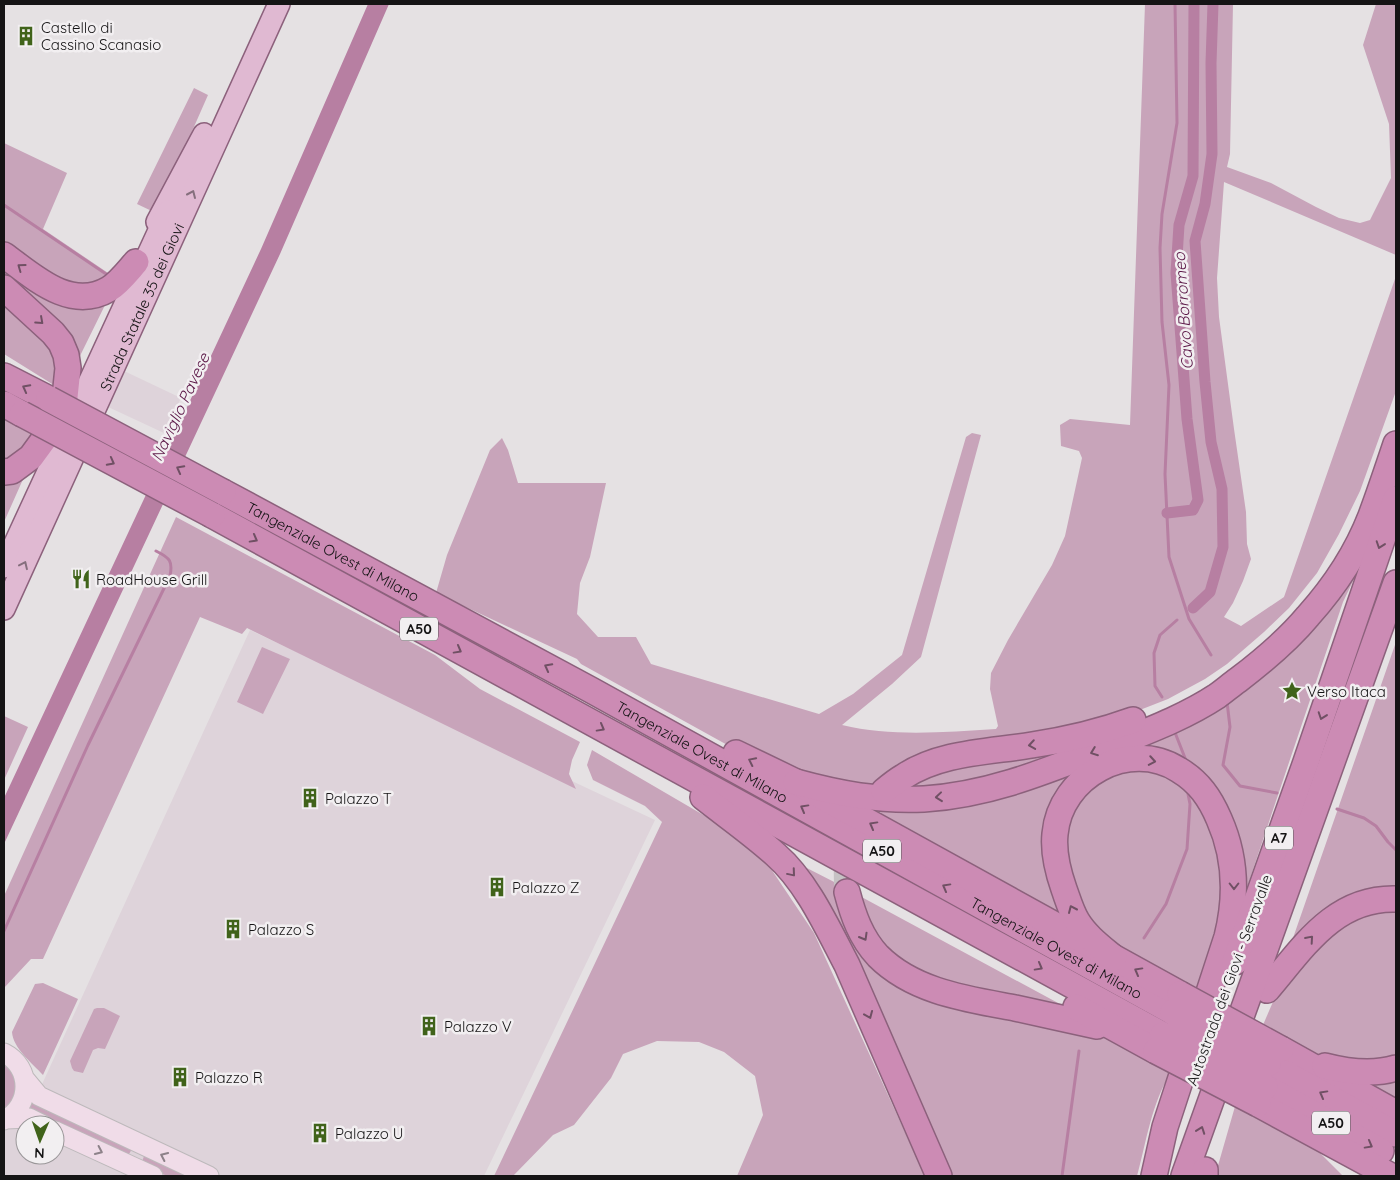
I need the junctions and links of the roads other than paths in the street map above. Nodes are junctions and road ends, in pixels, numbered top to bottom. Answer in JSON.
{"nodes":[{"id":1,"x":264,"y":4,"type":"edge"},
{"id":2,"x":279,"y":4,"type":"edge"},
{"id":3,"x":204,"y":134,"type":"junction"},
{"id":4,"x":4,"y":255,"type":"edge"},
{"id":5,"x":136,"y":262,"type":"junction"},
{"id":6,"x":4,"y":288,"type":"edge"},
{"id":7,"x":4,"y":376,"type":"edge"},
{"id":8,"x":13,"y":409,"type":"edge"},
{"id":9,"x":53,"y":410,"type":"junction"},
{"id":10,"x":1396,"y":436,"type":"edge"},
{"id":11,"x":1396,"y":444,"type":"edge"},
{"id":12,"x":4,"y":472,"type":"edge"},
{"id":13,"x":1396,"y":499,"type":"edge"},
{"id":14,"x":4,"y":540,"type":"edge"},
{"id":15,"x":4,"y":567,"type":"edge"},
{"id":16,"x":1396,"y":583,"type":"edge"},
{"id":17,"x":4,"y":610,"type":"edge"},
{"id":18,"x":1396,"y":618,"type":"edge"},
{"id":19,"x":591,"y":690,"type":"junction"},
{"id":20,"x":627,"y":742,"type":"junction"},
{"id":21,"x":796,"y":782,"type":"junction"},
{"id":22,"x":884,"y":791,"type":"dead end"},
{"id":23,"x":702,"y":796,"type":"junction"},
{"id":24,"x":847,"y":892,"type":"tunnel mouth"},
{"id":25,"x":1396,"y":899,"type":"edge"},
{"id":26,"x":1114,"y":958,"type":"junction"},
{"id":27,"x":1267,"y":990,"type":"junction"},
{"id":28,"x":1177,"y":1003,"type":"junction"},
{"id":29,"x":1119,"y":1031,"type":"junction"},
{"id":30,"x":1160,"y":1043,"type":"junction"},
{"id":31,"x":4,"y":1053,"type":"edge"},
{"id":32,"x":1396,"y":1068,"type":"edge"},
{"id":33,"x":1273,"y":1072,"type":"junction"},
{"id":34,"x":24,"y":1078,"type":"junction"},
{"id":35,"x":1396,"y":1114,"type":"edge"},
{"id":36,"x":5,"y":1119,"type":"edge"},
{"id":37,"x":1307,"y":1131,"type":"junction"},
{"id":38,"x":1396,"y":1134,"type":"edge"},
{"id":39,"x":65,"y":1135,"type":"edge"},
{"id":40,"x":1396,"y":1160,"type":"edge"},
{"id":41,"x":1199,"y":1175,"type":"edge"},
{"id":42,"x":152,"y":1176,"type":"edge"},
{"id":43,"x":209,"y":1176,"type":"edge"},
{"id":44,"x":939,"y":1176,"type":"edge"},
{"id":45,"x":1154,"y":1176,"type":"edge"},
{"id":46,"x":1158,"y":1176,"type":"edge"},
{"id":47,"x":1355,"y":1176,"type":"edge"},
{"id":48,"x":1391,"y":1176,"type":"edge"}],
"edges":[{"from":1,"to":3,"type":"main road","name":"Strada Statale 35 dei Giovi"},
{"from":17,"to":2,"type":"main road","name":"Strada Statale 35 dei Giovi","one_way":true},
{"from":3,"to":5,"type":"main road"},
{"from":3,"to":15,"type":"main road","name":"Strada Statale 35 dei Giovi"},
{"from":5,"to":4,"type":"highway","one_way":true},
{"from":5,"to":9,"type":"main road"},
{"from":6,"to":9,"type":"highway","one_way":true},
{"from":9,"to":7,"type":"highway","name":"Tangenziale Ovest di Milano","number":"A50","one_way":true},
{"from":8,"to":20,"type":"highway","name":"Tangenziale Ovest di Milano","number":"A50","one_way":true,"bridge":true},
{"from":9,"to":12,"type":"highway"},
{"from":9,"to":14,"type":"main road"},
{"from":19,"to":9,"type":"highway","name":"Tangenziale Ovest di Milano","number":"A50","one_way":true,"bridge":true},
{"from":10,"to":22,"type":"highway","one_way":true},
{"from":11,"to":21,"type":"highway","one_way":true},
{"from":13,"to":46,"type":"highway","name":"Autostrada dei Giovi - Serravalle","number":"A7","one_way":true},
{"from":41,"to":16,"type":"highway","name":"Autostrada dei Giovi - Serravalle","number":"A7","one_way":true},
{"from":18,"to":27,"type":"highway","number":"A7"},
{"from":21,"to":19,"type":"highway","one_way":true},
{"from":28,"to":19,"type":"highway","name":"Tangenziale Ovest di Milano","number":"A50","one_way":true},
{"from":20,"to":23,"type":"highway"},
{"from":20,"to":30,"type":"highway","name":"Tangenziale Ovest di Milano","number":"A50","one_way":true},
{"from":26,"to":21,"type":"highway","one_way":true},
{"from":23,"to":29,"type":"highway"},
{"from":23,"to":44,"type":"highway","one_way":true},
{"from":24,"to":29,"type":"highway","one_way":true},
{"from":27,"to":25,"type":"highway","one_way":true},
{"from":28,"to":26,"type":"highway","one_way":true},
{"from":26,"to":45,"type":"highway","one_way":true},
{"from":27,"to":41,"type":"highway","number":"A7"},
{"from":28,"to":33,"type":"highway","name":"Tangenziale Ovest di Milano","number":"A50","bridge":true},
{"from":29,"to":30,"type":"highway"},
{"from":30,"to":33,"type":"highway","name":"Tangenziale Ovest di Milano","number":"A50","bridge":true},
{"from":31,"to":34,"type":"main road"},
{"from":32,"to":33,"type":"highway"},
{"from":33,"to":35,"type":"highway"},
{"from":33,"to":37,"type":"highway"},
{"from":38,"to":33,"type":"highway","name":"Tangenziale Ovest di Milano","number":"A50","one_way":true},
{"from":33,"to":40,"type":"highway","name":"Tangenziale Ovest di Milano","number":"A50","one_way":true},
{"from":34,"to":36,"type":"main road"},
{"from":43,"to":34,"type":"main road","one_way":true},
{"from":37,"to":47,"type":"highway"},
{"from":37,"to":48,"type":"highway"},
{"from":39,"to":42,"type":"main road","one_way":true}]}
